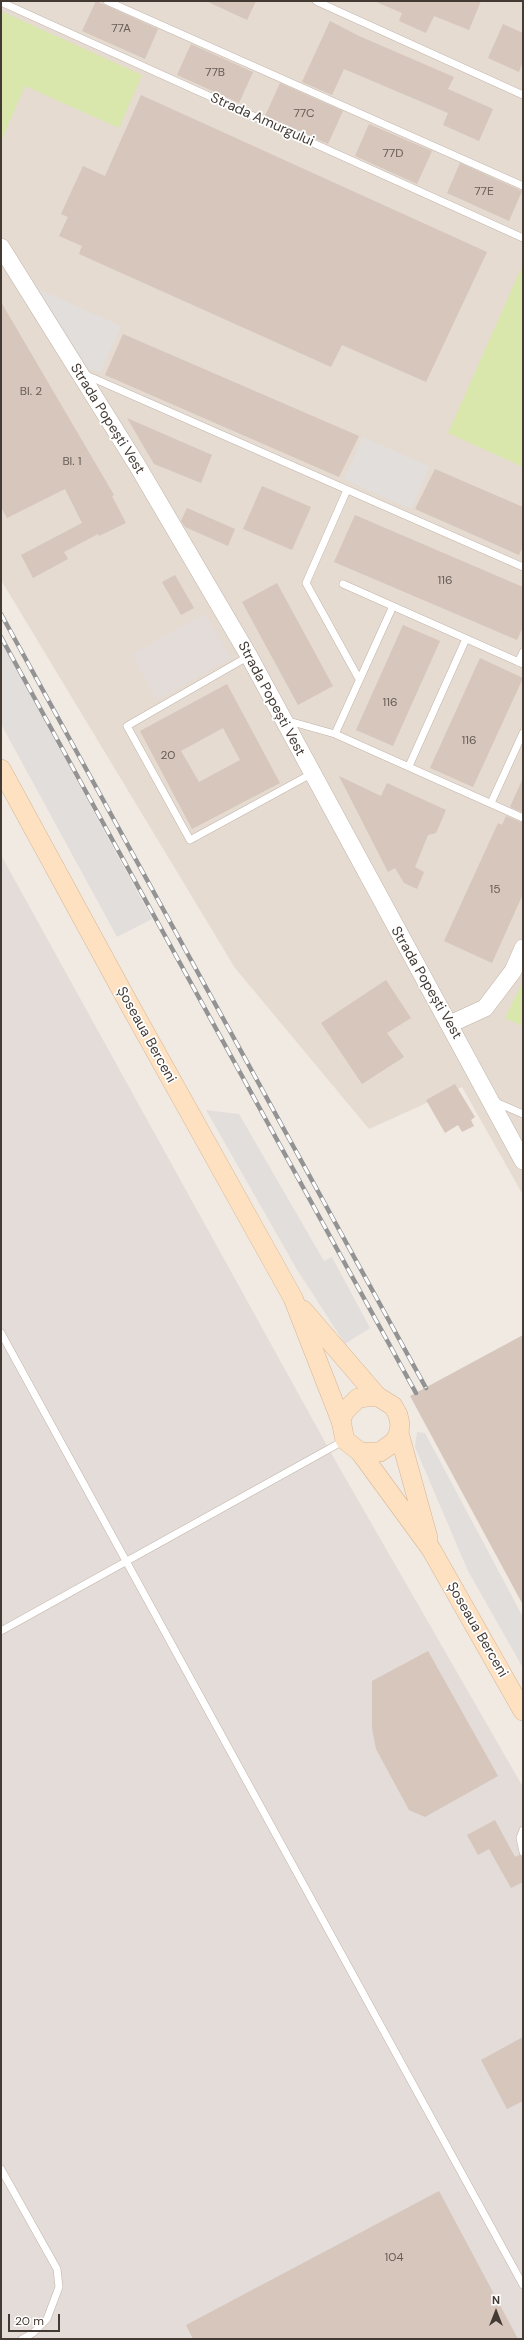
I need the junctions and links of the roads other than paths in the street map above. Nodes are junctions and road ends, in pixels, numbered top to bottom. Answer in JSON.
{"nodes":[{"id":1,"x":108,"y":1,"type":"edge"},
{"id":2,"x":316,"y":1,"type":"edge"},
{"id":3,"x":1,"y":2,"type":"edge"},
{"id":4,"x":523,"y":95,"type":"edge"},
{"id":5,"x":523,"y":186,"type":"edge"},
{"id":6,"x":523,"y":238,"type":"edge"},
{"id":7,"x":1,"y":247,"type":"edge"},
{"id":8,"x":76,"y":369,"type":"junction"},
{"id":9,"x":347,"y":490,"type":"junction"},
{"id":10,"x":523,"y":567,"type":"edge"},
{"id":11,"x":343,"y":584,"type":"dead end"},
{"id":12,"x":392,"y":606,"type":"junction"},
{"id":13,"x":466,"y":638,"type":"junction"},
{"id":14,"x":523,"y":652,"type":"edge"},
{"id":15,"x":249,"y":656,"type":"junction"},
{"id":16,"x":521,"y":663,"type":"edge"},
{"id":17,"x":359,"y":679,"type":"junction"},
{"id":18,"x":282,"y":719,"type":"junction"},
{"id":19,"x":523,"y":733,"type":"edge"},
{"id":20,"x":335,"y":734,"type":"junction"},
{"id":21,"x":409,"y":766,"type":"junction"},
{"id":22,"x":1,"y":769,"type":"edge"},
{"id":23,"x":311,"y":774,"type":"junction"},
{"id":24,"x":491,"y":803,"type":"junction"},
{"id":25,"x":523,"y":818,"type":"edge"},
{"id":26,"x":523,"y":948,"type":"edge"},
{"id":27,"x":450,"y":1024,"type":"junction"},
{"id":28,"x":488,"y":1098,"type":"junction"},
{"id":29,"x":523,"y":1114,"type":"edge"},
{"id":30,"x":523,"y":1161,"type":"edge"},
{"id":31,"x":294,"y":1298,"type":"junction"},
{"id":32,"x":1,"y":1333,"type":"edge"},
{"id":33,"x":377,"y":1396,"type":"junction"},
{"id":34,"x":341,"y":1421,"type":"junction"},
{"id":35,"x":398,"y":1433,"type":"junction"},
{"id":36,"x":346,"y":1440,"type":"junction"},
{"id":37,"x":360,"y":1452,"type":"junction"},
{"id":38,"x":431,"y":1549,"type":"junction"},
{"id":39,"x":127,"y":1562,"type":"junction"},
{"id":40,"x":1,"y":1632,"type":"edge"},
{"id":41,"x":523,"y":1711,"type":"edge"},
{"id":42,"x":523,"y":1830,"type":"edge"},
{"id":43,"x":523,"y":1852,"type":"edge"},
{"id":44,"x":1,"y":2169,"type":"edge"},
{"id":45,"x":523,"y":2285,"type":"edge"},
{"id":46,"x":22,"y":2339,"type":"edge"}],
"edges":[{"from":1,"to":5,"type":"lane"},
{"from":2,"to":4,"type":"lane"},
{"from":3,"to":6,"type":"lane","name":"Strada Amurgului"},
{"from":7,"to":8,"type":"street","name":"Strada Popești Vest"},
{"from":8,"to":9,"type":"lane"},
{"from":8,"to":15,"type":"street","name":"Strada Popești Vest"},
{"from":9,"to":10,"type":"lane"},
{"from":9,"to":17,"type":"lane"},
{"from":11,"to":12,"type":"lane"},
{"from":12,"to":13,"type":"lane"},
{"from":12,"to":17,"type":"lane"},
{"from":13,"to":16,"type":"lane"},
{"from":13,"to":21,"type":"lane"},
{"from":14,"to":16,"type":"lane"},
{"from":15,"to":18,"type":"street","name":"Strada Popești Vest"},
{"from":15,"to":23,"type":"lane"},
{"from":17,"to":20,"type":"lane"},
{"from":18,"to":20,"type":"lane"},
{"from":18,"to":23,"type":"street","name":"Strada Popești Vest"},
{"from":19,"to":24,"type":"lane"},
{"from":20,"to":21,"type":"lane"},
{"from":21,"to":24,"type":"lane"},
{"from":22,"to":31,"type":"main road","name":"Șoseaua Berceni"},
{"from":23,"to":27,"type":"street","name":"Strada Popești Vest"},
{"from":24,"to":25,"type":"lane"},
{"from":26,"to":27,"type":"street"},
{"from":27,"to":28,"type":"street","name":"Strada Popești Vest"},
{"from":28,"to":29,"type":"lane"},
{"from":28,"to":30,"type":"street","name":"Strada Popești Vest"},
{"from":31,"to":33,"type":"main road","name":"Șoseaua Berceni"},
{"from":31,"to":34,"type":"main road","name":"Șoseaua Berceni"},
{"from":32,"to":39,"type":"lane"},
{"from":33,"to":34,"type":"main road"},
{"from":33,"to":35,"type":"main road","name":"Șoseaua Berceni"},
{"from":34,"to":36,"type":"main road","name":"Șoseaua Berceni"},
{"from":35,"to":37,"type":"main road"},
{"from":35,"to":38,"type":"main road","name":"Șoseaua Berceni"},
{"from":36,"to":37,"type":"main road","name":"Șoseaua Berceni"},
{"from":36,"to":39,"type":"lane"},
{"from":37,"to":38,"type":"main road","name":"Șoseaua Berceni"},
{"from":38,"to":41,"type":"main road","name":"Șoseaua Berceni"},
{"from":39,"to":40,"type":"lane"},
{"from":39,"to":45,"type":"lane"},
{"from":42,"to":43,"type":"lane"},
{"from":44,"to":46,"type":"lane"}]}
